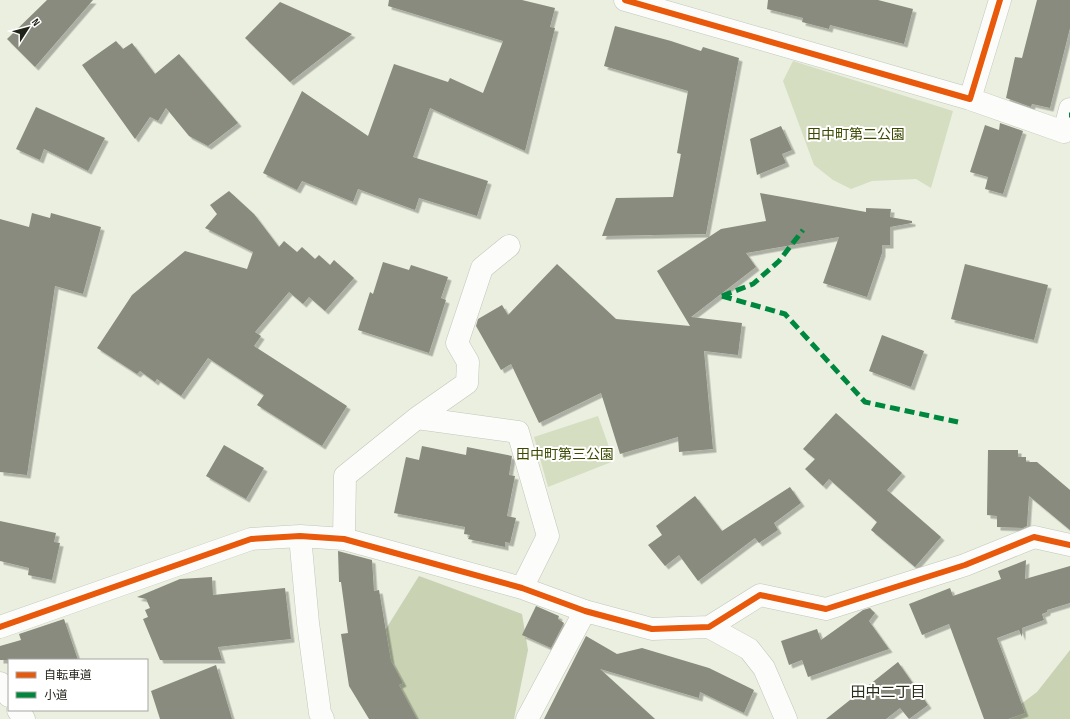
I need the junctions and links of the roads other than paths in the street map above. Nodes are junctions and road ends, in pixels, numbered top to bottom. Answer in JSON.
{"nodes":[{"id":1,"x":625,"y":0,"type":"edge"},
{"id":2,"x":1000,"y":0,"type":"edge"},
{"id":3,"x":970,"y":99,"type":"junction"},
{"id":4,"x":1070,"y":109,"type":"edge"},
{"id":5,"x":509,"y":246,"type":"dead end"},
{"id":6,"x":416,"y":418,"type":"junction"},
{"id":7,"x":300,"y":536,"type":"junction"},
{"id":8,"x":344,"y":539,"type":"junction"},
{"id":9,"x":1070,"y":545,"type":"edge"},
{"id":10,"x":522,"y":588,"type":"junction"},
{"id":11,"x":585,"y":611,"type":"junction"},
{"id":12,"x":0,"y":627,"type":"edge"},
{"id":13,"x":709,"y":627,"type":"junction"},
{"id":14,"x":0,"y":683,"type":"edge"},
{"id":15,"x":8,"y":695,"type":"edge"},
{"id":16,"x":323,"y":719,"type":"edge"},
{"id":17,"x":527,"y":719,"type":"edge"},
{"id":18,"x":786,"y":719,"type":"edge"}],
"edges":[{"from":1,"to":3,"type":"street"},
{"from":2,"to":3,"type":"street"},
{"from":3,"to":4,"type":"street"},
{"from":5,"to":6,"type":"street"},
{"from":6,"to":8,"type":"street"},
{"from":6,"to":10,"type":"street"},
{"from":7,"to":8,"type":"street"},
{"from":7,"to":12,"type":"street"},
{"from":7,"to":16,"type":"street"},
{"from":8,"to":10,"type":"street"},
{"from":9,"to":13,"type":"street"},
{"from":10,"to":11,"type":"street"},
{"from":11,"to":13,"type":"street"},
{"from":11,"to":17,"type":"street"},
{"from":13,"to":18,"type":"street"},
{"from":14,"to":15,"type":"street"}]}
